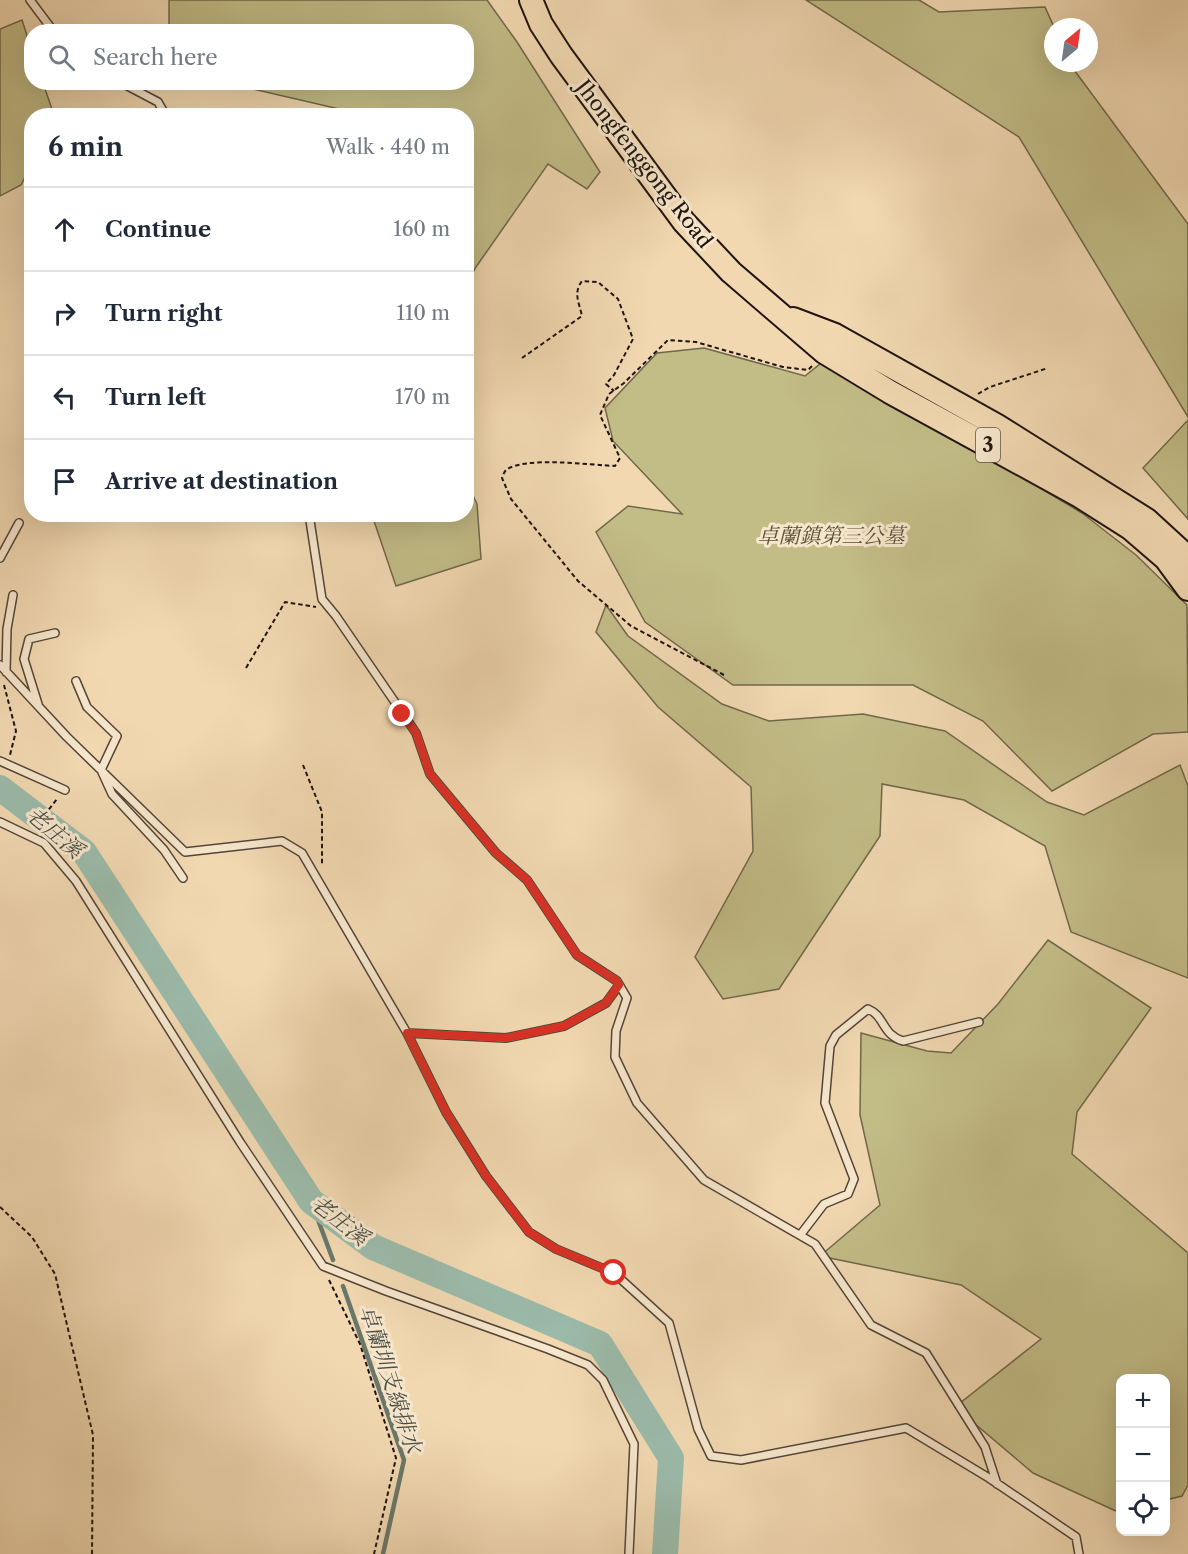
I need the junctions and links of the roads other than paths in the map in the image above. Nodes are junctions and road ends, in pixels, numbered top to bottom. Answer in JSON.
{"nodes":[{"id":1,"x":30,"y":0,"type":"edge"},
{"id":2,"x":531,"y":0,"type":"edge"},
{"id":3,"x":48,"y":24,"type":"edge"},
{"id":4,"x":135,"y":90,"type":"edge"},
{"id":5,"x":161,"y":108,"type":"edge"},
{"id":6,"x":777,"y":313,"type":"junction"},
{"id":7,"x":310,"y":522,"type":"edge"},
{"id":8,"x":20,"y":524,"type":"dead end"},
{"id":9,"x":0,"y":558,"type":"edge"},
{"id":10,"x":1188,"y":560,"type":"edge"},
{"id":11,"x":1188,"y":589,"type":"edge"},
{"id":12,"x":13,"y":595,"type":"dead end"},
{"id":13,"x":55,"y":633,"type":"dead end"},
{"id":14,"x":0,"y":665,"type":"edge"},
{"id":15,"x":4,"y":676,"type":"junction"},
{"id":16,"x":76,"y":681,"type":"dead end"},
{"id":17,"x":38,"y":706,"type":"junction"},
{"id":18,"x":4,"y":762,"type":"edge"},
{"id":19,"x":101,"y":770,"type":"junction"},
{"id":20,"x":65,"y":790,"type":"road end"},
{"id":21,"x":0,"y":822,"type":"edge"},
{"id":22,"x":183,"y":878,"type":"dead end"},
{"id":23,"x":619,"y":985,"type":"junction"},
{"id":24,"x":979,"y":1022,"type":"dead end"},
{"id":25,"x":407,"y":1033,"type":"junction"},
{"id":26,"x":801,"y":1234,"type":"junction"},
{"id":27,"x":997,"y":1484,"type":"junction"},
{"id":28,"x":629,"y":1554,"type":"edge"},
{"id":29,"x":1079,"y":1554,"type":"edge"}],
"edges":[{"from":1,"to":3,"type":"lane"},
{"from":2,"to":6,"type":"main road","name":"Jhongfenggong Road","number":"3"},
{"from":4,"to":5,"type":"lane"},
{"from":6,"to":10,"type":"main road","name":"Jhongfenggong Road","number":"3"},
{"from":6,"to":11,"type":"main road","name":"Jhongfenggong Road","number":"3"},
{"from":7,"to":23,"type":"lane"},
{"from":8,"to":9,"type":"lane"},
{"from":12,"to":15,"type":"lane"},
{"from":13,"to":17,"type":"lane"},
{"from":14,"to":15,"type":"lane"},
{"from":15,"to":17,"type":"lane"},
{"from":16,"to":19,"type":"lane"},
{"from":17,"to":19,"type":"lane"},
{"from":18,"to":20,"type":"lane"},
{"from":19,"to":22,"type":"lane"},
{"from":19,"to":25,"type":"lane"},
{"from":21,"to":28,"type":"lane"},
{"from":23,"to":25,"type":"lane"},
{"from":23,"to":26,"type":"lane"},
{"from":24,"to":26,"type":"lane"},
{"from":25,"to":27,"type":"lane"},
{"from":26,"to":27,"type":"lane"},
{"from":27,"to":29,"type":"lane"}]}
